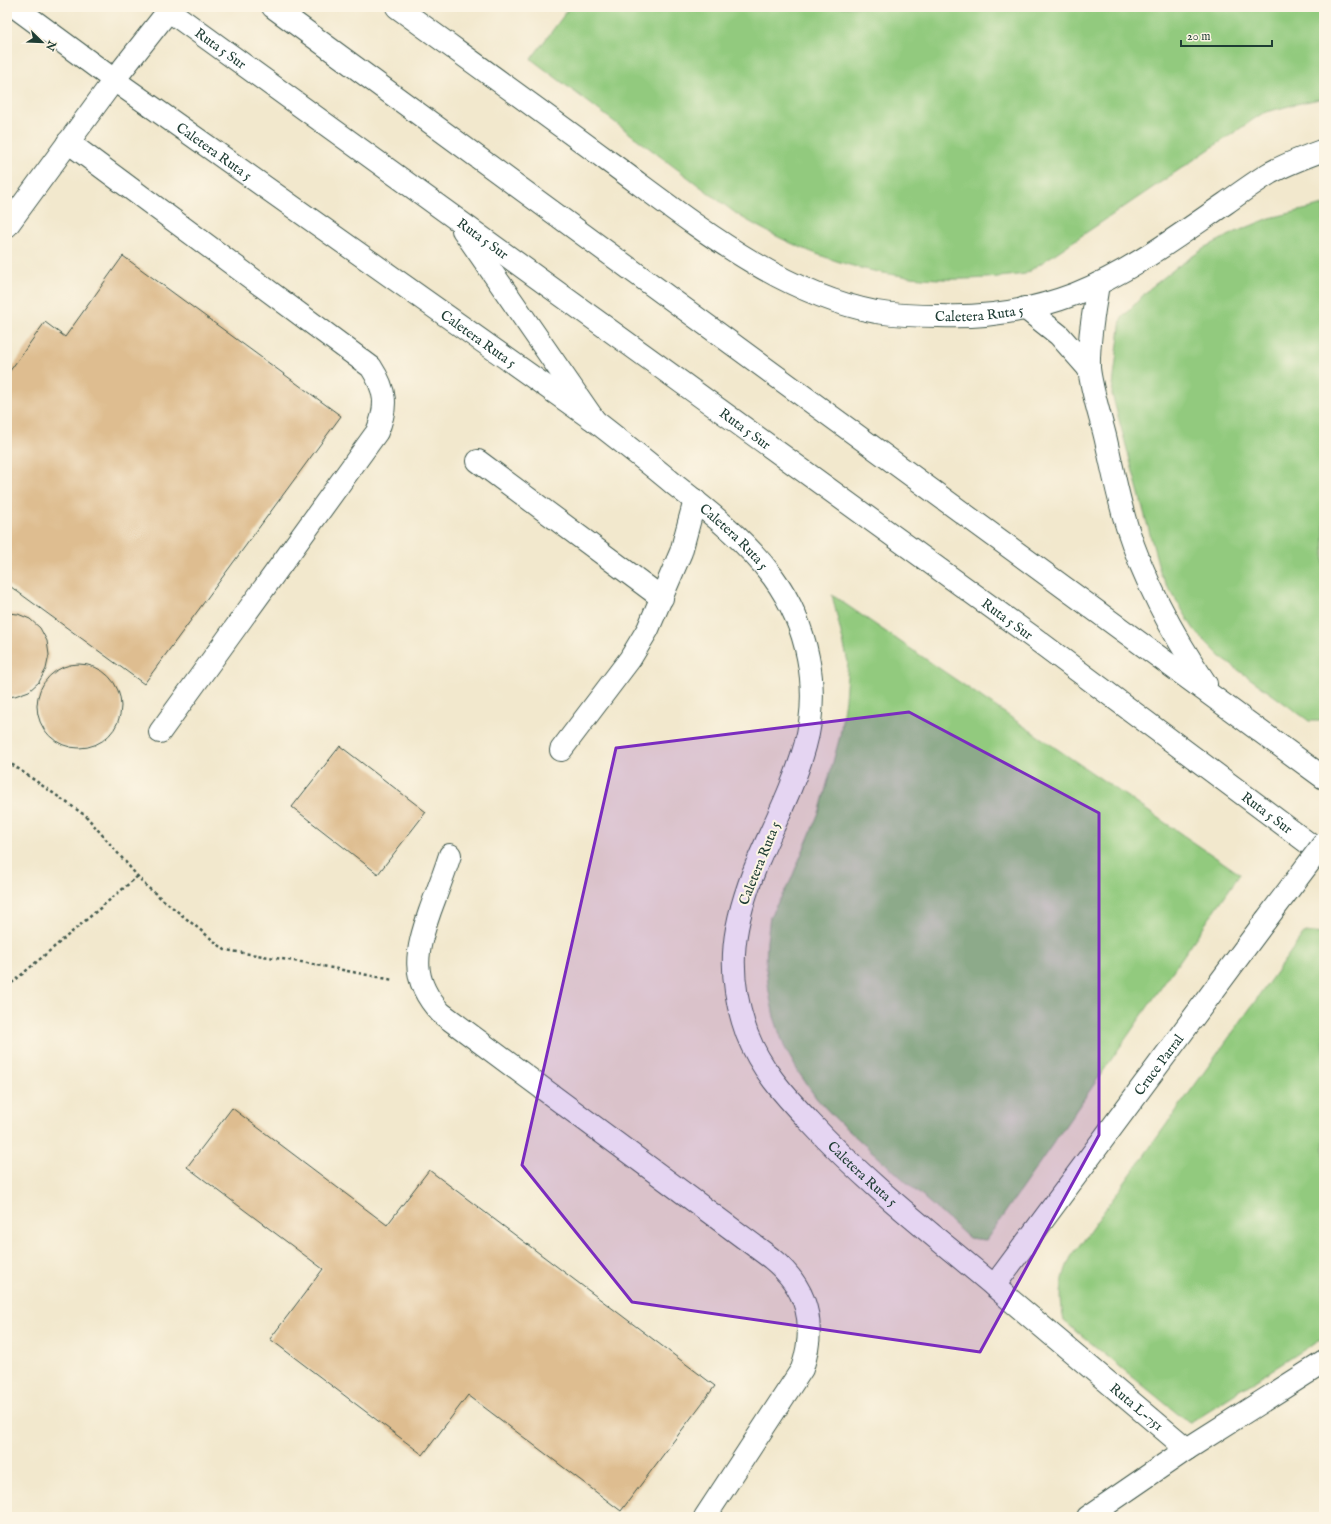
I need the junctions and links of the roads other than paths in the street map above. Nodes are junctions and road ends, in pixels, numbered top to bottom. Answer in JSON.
{"nodes":[{"id":1,"x":15,"y":7,"type":"edge"},
{"id":2,"x":273,"y":7,"type":"edge"},
{"id":3,"x":396,"y":7,"type":"edge"},
{"id":4,"x":166,"y":9,"type":"edge"},
{"id":5,"x":114,"y":80,"type":"junction"},
{"id":6,"x":68,"y":142,"type":"junction"},
{"id":7,"x":1324,"y":150,"type":"edge"},
{"id":8,"x":453,"y":216,"type":"junction"},
{"id":9,"x":7,"y":226,"type":"edge"},
{"id":10,"x":1098,"y":284,"type":"junction"},
{"id":11,"x":1025,"y":308,"type":"junction"},
{"id":12,"x":1089,"y":369,"type":"junction"},
{"id":13,"x":595,"y":421,"type":"junction"},
{"id":14,"x":478,"y":461,"type":"dead end"},
{"id":15,"x":695,"y":500,"type":"junction"},
{"id":16,"x":662,"y":598,"type":"junction"},
{"id":17,"x":1215,"y":696,"type":"junction"},
{"id":18,"x":160,"y":732,"type":"dead end"},
{"id":19,"x":561,"y":750,"type":"dead end"},
{"id":20,"x":1324,"y":778,"type":"edge"},
{"id":21,"x":1324,"y":843,"type":"edge"},
{"id":22,"x":450,"y":855,"type":"dead end"},
{"id":23,"x":1324,"y":855,"type":"edge"},
{"id":24,"x":994,"y":1286,"type":"junction"},
{"id":25,"x":1324,"y":1362,"type":"edge"},
{"id":26,"x":1187,"y":1449,"type":"junction"},
{"id":27,"x":705,"y":1517,"type":"edge"},
{"id":28,"x":1088,"y":1517,"type":"edge"}],
"edges":[{"from":1,"to":5,"type":"main road","name":"Caletera Ruta 5"},
{"from":2,"to":17,"type":"main road"},
{"from":3,"to":11,"type":"main road","name":"Caletera Ruta 5"},
{"from":4,"to":5,"type":"main road"},
{"from":4,"to":8,"type":"main road","name":"Ruta 5 Sur"},
{"from":5,"to":6,"type":"main road"},
{"from":5,"to":13,"type":"main road","name":"Caletera Ruta 5"},
{"from":6,"to":9,"type":"main road"},
{"from":6,"to":18,"type":"main road"},
{"from":7,"to":10,"type":"main road","name":"Caletera Ruta 5"},
{"from":8,"to":13,"type":"main road"},
{"from":8,"to":23,"type":"main road","name":"Ruta 5 Sur"},
{"from":10,"to":11,"type":"main road","name":"Caletera Ruta 5"},
{"from":10,"to":12,"type":"main road"},
{"from":11,"to":12,"type":"main road"},
{"from":12,"to":17,"type":"main road"},
{"from":13,"to":15,"type":"main road","name":"Caletera Ruta 5"},
{"from":14,"to":16,"type":"main road"},
{"from":15,"to":16,"type":"main road"},
{"from":15,"to":24,"type":"main road","name":"Caletera Ruta 5"},
{"from":16,"to":19,"type":"main road"},
{"from":17,"to":20,"type":"main road"},
{"from":21,"to":24,"type":"main road","name":"Cruce Parral","bridge":true},
{"from":22,"to":27,"type":"main road"},
{"from":24,"to":26,"type":"main road","name":"Ruta L-751"},
{"from":25,"to":26,"type":"main road"},
{"from":26,"to":28,"type":"main road"}]}
